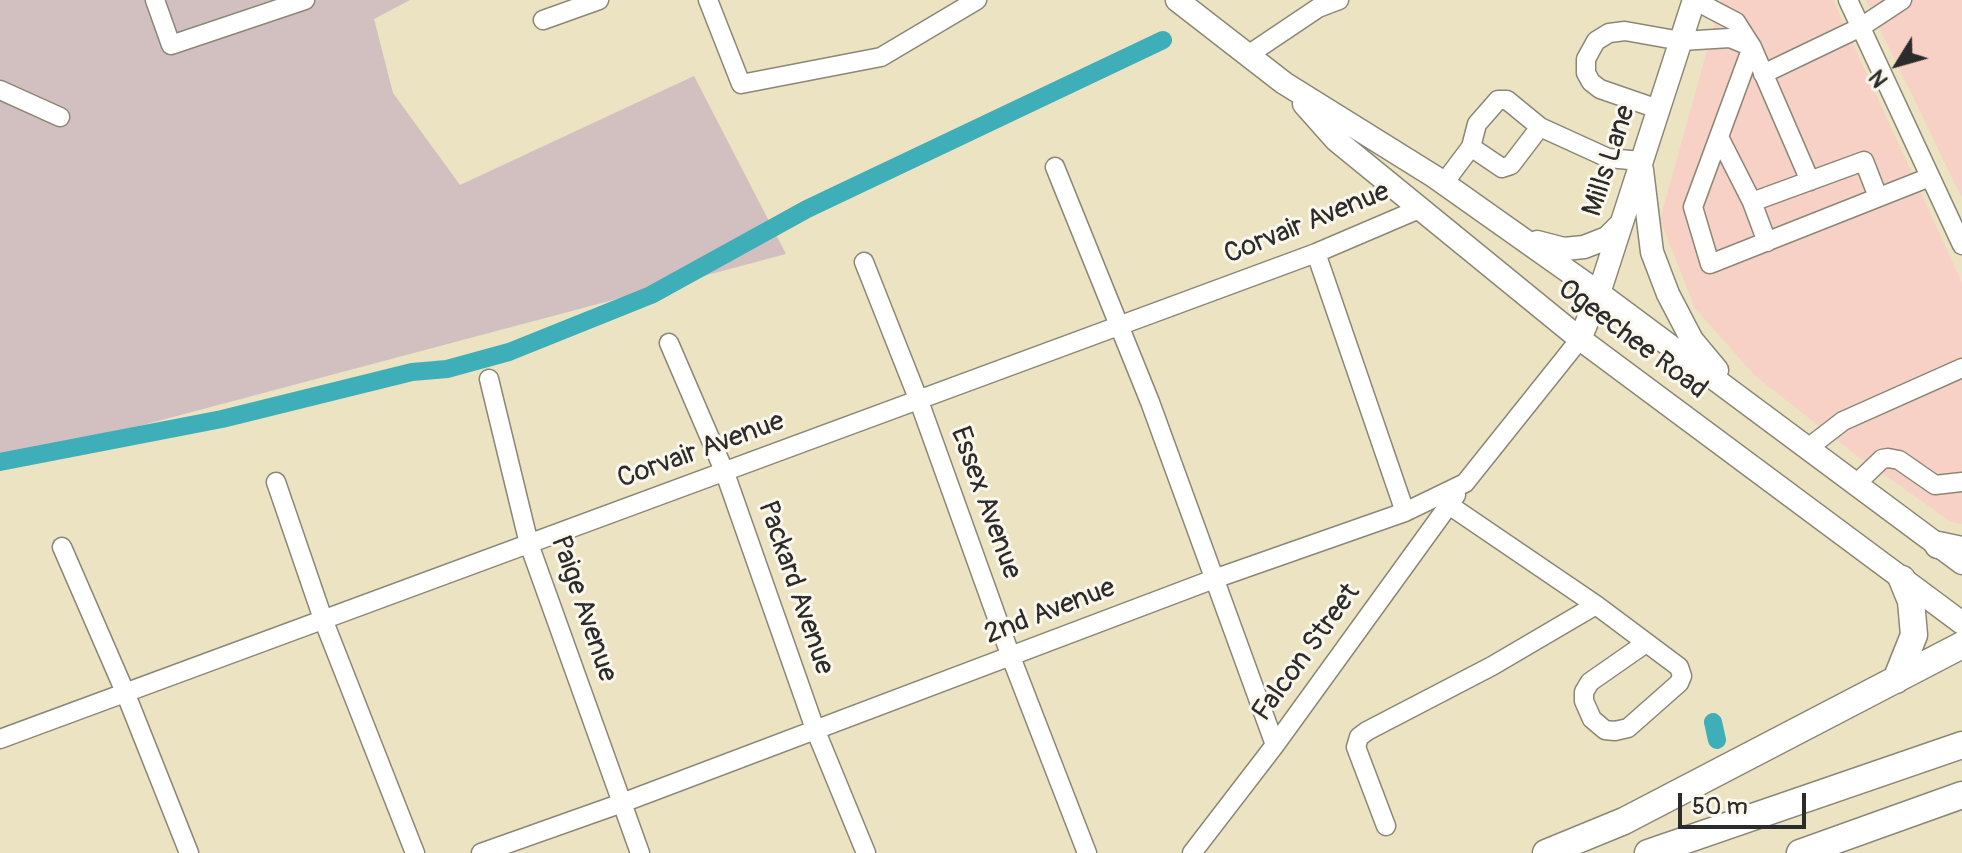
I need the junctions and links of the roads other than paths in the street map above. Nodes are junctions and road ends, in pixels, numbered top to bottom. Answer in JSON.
{"nodes":[{"id":1,"x":155,"y":0,"type":"edge"},
{"id":2,"x":305,"y":0,"type":"edge"},
{"id":3,"x":599,"y":0,"type":"edge"},
{"id":4,"x":708,"y":0,"type":"edge"},
{"id":5,"x":977,"y":0,"type":"edge"},
{"id":6,"x":1177,"y":0,"type":"edge"},
{"id":7,"x":1339,"y":0,"type":"edge"},
{"id":8,"x":1694,"y":0,"type":"edge"},
{"id":9,"x":1848,"y":0,"type":"edge"},
{"id":10,"x":1902,"y":0,"type":"edge"},
{"id":11,"x":543,"y":20,"type":"dead end"},
{"id":12,"x":1861,"y":27,"type":"junction"},
{"id":13,"x":1681,"y":41,"type":"junction"},
{"id":14,"x":1752,"y":47,"type":"junction"},
{"id":15,"x":1248,"y":55,"type":"junction"},
{"id":16,"x":1763,"y":74,"type":"junction"},
{"id":17,"x":1284,"y":83,"type":"junction"},
{"id":18,"x":0,"y":90,"type":"edge"},
{"id":19,"x":1658,"y":109,"type":"junction"},
{"id":20,"x":60,"y":117,"type":"dead end"},
{"id":21,"x":1540,"y":127,"type":"junction"},
{"id":22,"x":1720,"y":139,"type":"junction"},
{"id":23,"x":1471,"y":147,"type":"junction"},
{"id":24,"x":1641,"y":161,"type":"junction"},
{"id":25,"x":1055,"y":167,"type":"dead end"},
{"id":26,"x":1930,"y":177,"type":"junction"},
{"id":27,"x":1810,"y":181,"type":"junction"},
{"id":28,"x":1444,"y":183,"type":"junction"},
{"id":29,"x":1878,"y":197,"type":"junction"},
{"id":30,"x":1752,"y":202,"type":"junction"},
{"id":31,"x":1419,"y":209,"type":"junction"},
{"id":32,"x":1620,"y":225,"type":"junction"},
{"id":33,"x":1521,"y":237,"type":"junction"},
{"id":34,"x":1961,"y":239,"type":"edge"},
{"id":35,"x":1767,"y":242,"type":"junction"},
{"id":36,"x":1316,"y":253,"type":"junction"},
{"id":37,"x":864,"y":262,"type":"dead end"},
{"id":38,"x":1599,"y":293,"type":"junction"},
{"id":39,"x":1118,"y":326,"type":"junction"},
{"id":40,"x":1580,"y":339,"type":"junction"},
{"id":41,"x":669,"y":343,"type":"dead end"},
{"id":42,"x":1962,"y":368,"type":"edge"},
{"id":43,"x":489,"y":379,"type":"dead end"},
{"id":44,"x":919,"y":401,"type":"junction"},
{"id":45,"x":1743,"y":401,"type":"junction"},
{"id":46,"x":1808,"y":448,"type":"junction"},
{"id":47,"x":725,"y":473,"type":"junction"},
{"id":48,"x":276,"y":482,"type":"dead end"},
{"id":49,"x":1962,"y":482,"type":"edge"},
{"id":50,"x":1465,"y":483,"type":"junction"},
{"id":51,"x":1857,"y":483,"type":"junction"},
{"id":52,"x":1449,"y":505,"type":"junction"},
{"id":53,"x":1405,"y":512,"type":"junction"},
{"id":54,"x":529,"y":544,"type":"junction"},
{"id":55,"x":62,"y":547,"type":"dead end"},
{"id":56,"x":1950,"y":548,"type":"edge"},
{"id":57,"x":1962,"y":563,"type":"edge"},
{"id":58,"x":1214,"y":579,"type":"junction"},
{"id":59,"x":1902,"y":579,"type":"junction"},
{"id":60,"x":1596,"y":605,"type":"junction"},
{"id":61,"x":323,"y":619,"type":"junction"},
{"id":62,"x":1962,"y":623,"type":"edge"},
{"id":63,"x":1646,"y":643,"type":"junction"},
{"id":64,"x":1962,"y":645,"type":"edge"},
{"id":65,"x":1011,"y":657,"type":"junction"},
{"id":66,"x":1896,"y":680,"type":"junction"},
{"id":67,"x":125,"y":692,"type":"junction"},
{"id":68,"x":815,"y":729,"type":"junction"},
{"id":69,"x":0,"y":739,"type":"edge"},
{"id":70,"x":1275,"y":745,"type":"junction"},
{"id":71,"x":1962,"y":745,"type":"edge"},
{"id":72,"x":1962,"y":795,"type":"edge"},
{"id":73,"x":622,"y":803,"type":"junction"},
{"id":74,"x":1386,"y":826,"type":"dead end"},
{"id":75,"x":189,"y":853,"type":"edge"},
{"id":76,"x":415,"y":853,"type":"edge"},
{"id":77,"x":481,"y":853,"type":"edge"},
{"id":78,"x":640,"y":853,"type":"edge"},
{"id":79,"x":866,"y":853,"type":"edge"},
{"id":80,"x":1087,"y":853,"type":"edge"},
{"id":81,"x":1192,"y":853,"type":"edge"},
{"id":82,"x":1546,"y":853,"type":"edge"},
{"id":83,"x":1648,"y":853,"type":"edge"},
{"id":84,"x":1800,"y":853,"type":"edge"}],
"edges":[{"from":1,"to":2,"type":"street"},
{"from":3,"to":11,"type":"street"},
{"from":4,"to":5,"type":"street"},
{"from":6,"to":15,"type":"main road","name":"Ogeechee Road"},
{"from":7,"to":15,"type":"street"},
{"from":8,"to":13,"type":"main road","name":"Mills Lane"},
{"from":8,"to":14,"type":"street"},
{"from":9,"to":12,"type":"street"},
{"from":10,"to":12,"type":"street"},
{"from":12,"to":16,"type":"street"},
{"from":12,"to":26,"type":"street"},
{"from":13,"to":14,"type":"street"},
{"from":13,"to":19,"type":"main road","name":"Mills Lane"},
{"from":13,"to":19,"type":"street"},
{"from":14,"to":16,"type":"street"},
{"from":14,"to":22,"type":"street"},
{"from":15,"to":17,"type":"main road","name":"Ogeechee Road"},
{"from":16,"to":27,"type":"street"},
{"from":17,"to":28,"type":"main road","name":"Ogeechee Road"},
{"from":17,"to":31,"type":"main road","name":"Ogeechee Road"},
{"from":18,"to":20,"type":"street"},
{"from":19,"to":24,"type":"main road","name":"Mills Lane"},
{"from":21,"to":23,"type":"street"},
{"from":21,"to":23,"type":"street"},
{"from":21,"to":24,"type":"street"},
{"from":22,"to":30,"type":"street"},
{"from":22,"to":35,"type":"street"},
{"from":23,"to":28,"type":"street"},
{"from":24,"to":32,"type":"main road","name":"Mills Lane"},
{"from":24,"to":45,"type":"main road"},
{"from":25,"to":39,"type":"street"},
{"from":26,"to":29,"type":"street"},
{"from":26,"to":34,"type":"street"},
{"from":27,"to":29,"type":"street"},
{"from":27,"to":30,"type":"street"},
{"from":28,"to":33,"type":"main road","name":"Ogeechee Road"},
{"from":29,"to":35,"type":"street"},
{"from":30,"to":35,"type":"street"},
{"from":31,"to":36,"type":"street","name":"Corvair Avenue"},
{"from":31,"to":40,"type":"main road","name":"Ogeechee Road"},
{"from":32,"to":33,"type":"main road"},
{"from":32,"to":38,"type":"main road","name":"Mills Lane"},
{"from":33,"to":38,"type":"main road","name":"Ogeechee Road"},
{"from":36,"to":39,"type":"street","name":"Corvair Avenue"},
{"from":36,"to":53,"type":"street"},
{"from":37,"to":44,"type":"street","name":"Essex Avenue"},
{"from":38,"to":40,"type":"main road","name":"Mills Lane"},
{"from":38,"to":45,"type":"main road","name":"Ogeechee Road"},
{"from":39,"to":44,"type":"street","name":"Corvair Avenue"},
{"from":39,"to":58,"type":"street"},
{"from":40,"to":50,"type":"street","name":"2nd Avenue"},
{"from":40,"to":59,"type":"main road","name":"Ogeechee Road"},
{"from":41,"to":47,"type":"street","name":"Packard Avenue"},
{"from":42,"to":46,"type":"street"},
{"from":43,"to":54,"type":"street","name":"Paige Avenue"},
{"from":44,"to":47,"type":"street","name":"Corvair Avenue"},
{"from":44,"to":65,"type":"street","name":"Essex Avenue"},
{"from":45,"to":46,"type":"main road","name":"Ogeechee Road"},
{"from":46,"to":51,"type":"main road","name":"Ogeechee Road"},
{"from":47,"to":54,"type":"street","name":"Corvair Avenue"},
{"from":47,"to":68,"type":"street","name":"Packard Avenue"},
{"from":48,"to":61,"type":"street"},
{"from":49,"to":51,"type":"street"},
{"from":50,"to":52,"type":"street","name":"Falcon Street"},
{"from":50,"to":53,"type":"street","name":"2nd Avenue"},
{"from":51,"to":56,"type":"main road","name":"Ogeechee Road"},
{"from":52,"to":60,"type":"street"},
{"from":52,"to":70,"type":"street","name":"Falcon Street"},
{"from":53,"to":58,"type":"street","name":"2nd Avenue"},
{"from":54,"to":61,"type":"street","name":"Corvair Avenue"},
{"from":54,"to":73,"type":"street","name":"Paige Avenue"},
{"from":55,"to":67,"type":"street"},
{"from":56,"to":57,"type":"main road","name":"Ogeechee Road"},
{"from":58,"to":65,"type":"street","name":"2nd Avenue"},
{"from":58,"to":70,"type":"street"},
{"from":59,"to":62,"type":"main road","name":"Ogeechee Road"},
{"from":59,"to":66,"type":"highway"},
{"from":60,"to":63,"type":"street"},
{"from":60,"to":74,"type":"street"},
{"from":61,"to":67,"type":"street","name":"Corvair Avenue"},
{"from":61,"to":76,"type":"street"},
{"from":63,"to":63,"type":"street"},
{"from":64,"to":66,"type":"highway"},
{"from":65,"to":68,"type":"street","name":"2nd Avenue"},
{"from":65,"to":80,"type":"street","name":"Essex Avenue"},
{"from":66,"to":82,"type":"highway"},
{"from":67,"to":69,"type":"street","name":"Corvair Avenue"},
{"from":67,"to":75,"type":"street"},
{"from":68,"to":73,"type":"street","name":"2nd Avenue"},
{"from":68,"to":79,"type":"street","name":"Packard Avenue"},
{"from":70,"to":81,"type":"street","name":"Falcon Street"},
{"from":71,"to":83,"type":"highway"},
{"from":72,"to":84,"type":"highway"},
{"from":73,"to":77,"type":"street","name":"2nd Avenue"},
{"from":73,"to":78,"type":"street","name":"Paige Avenue"}]}
